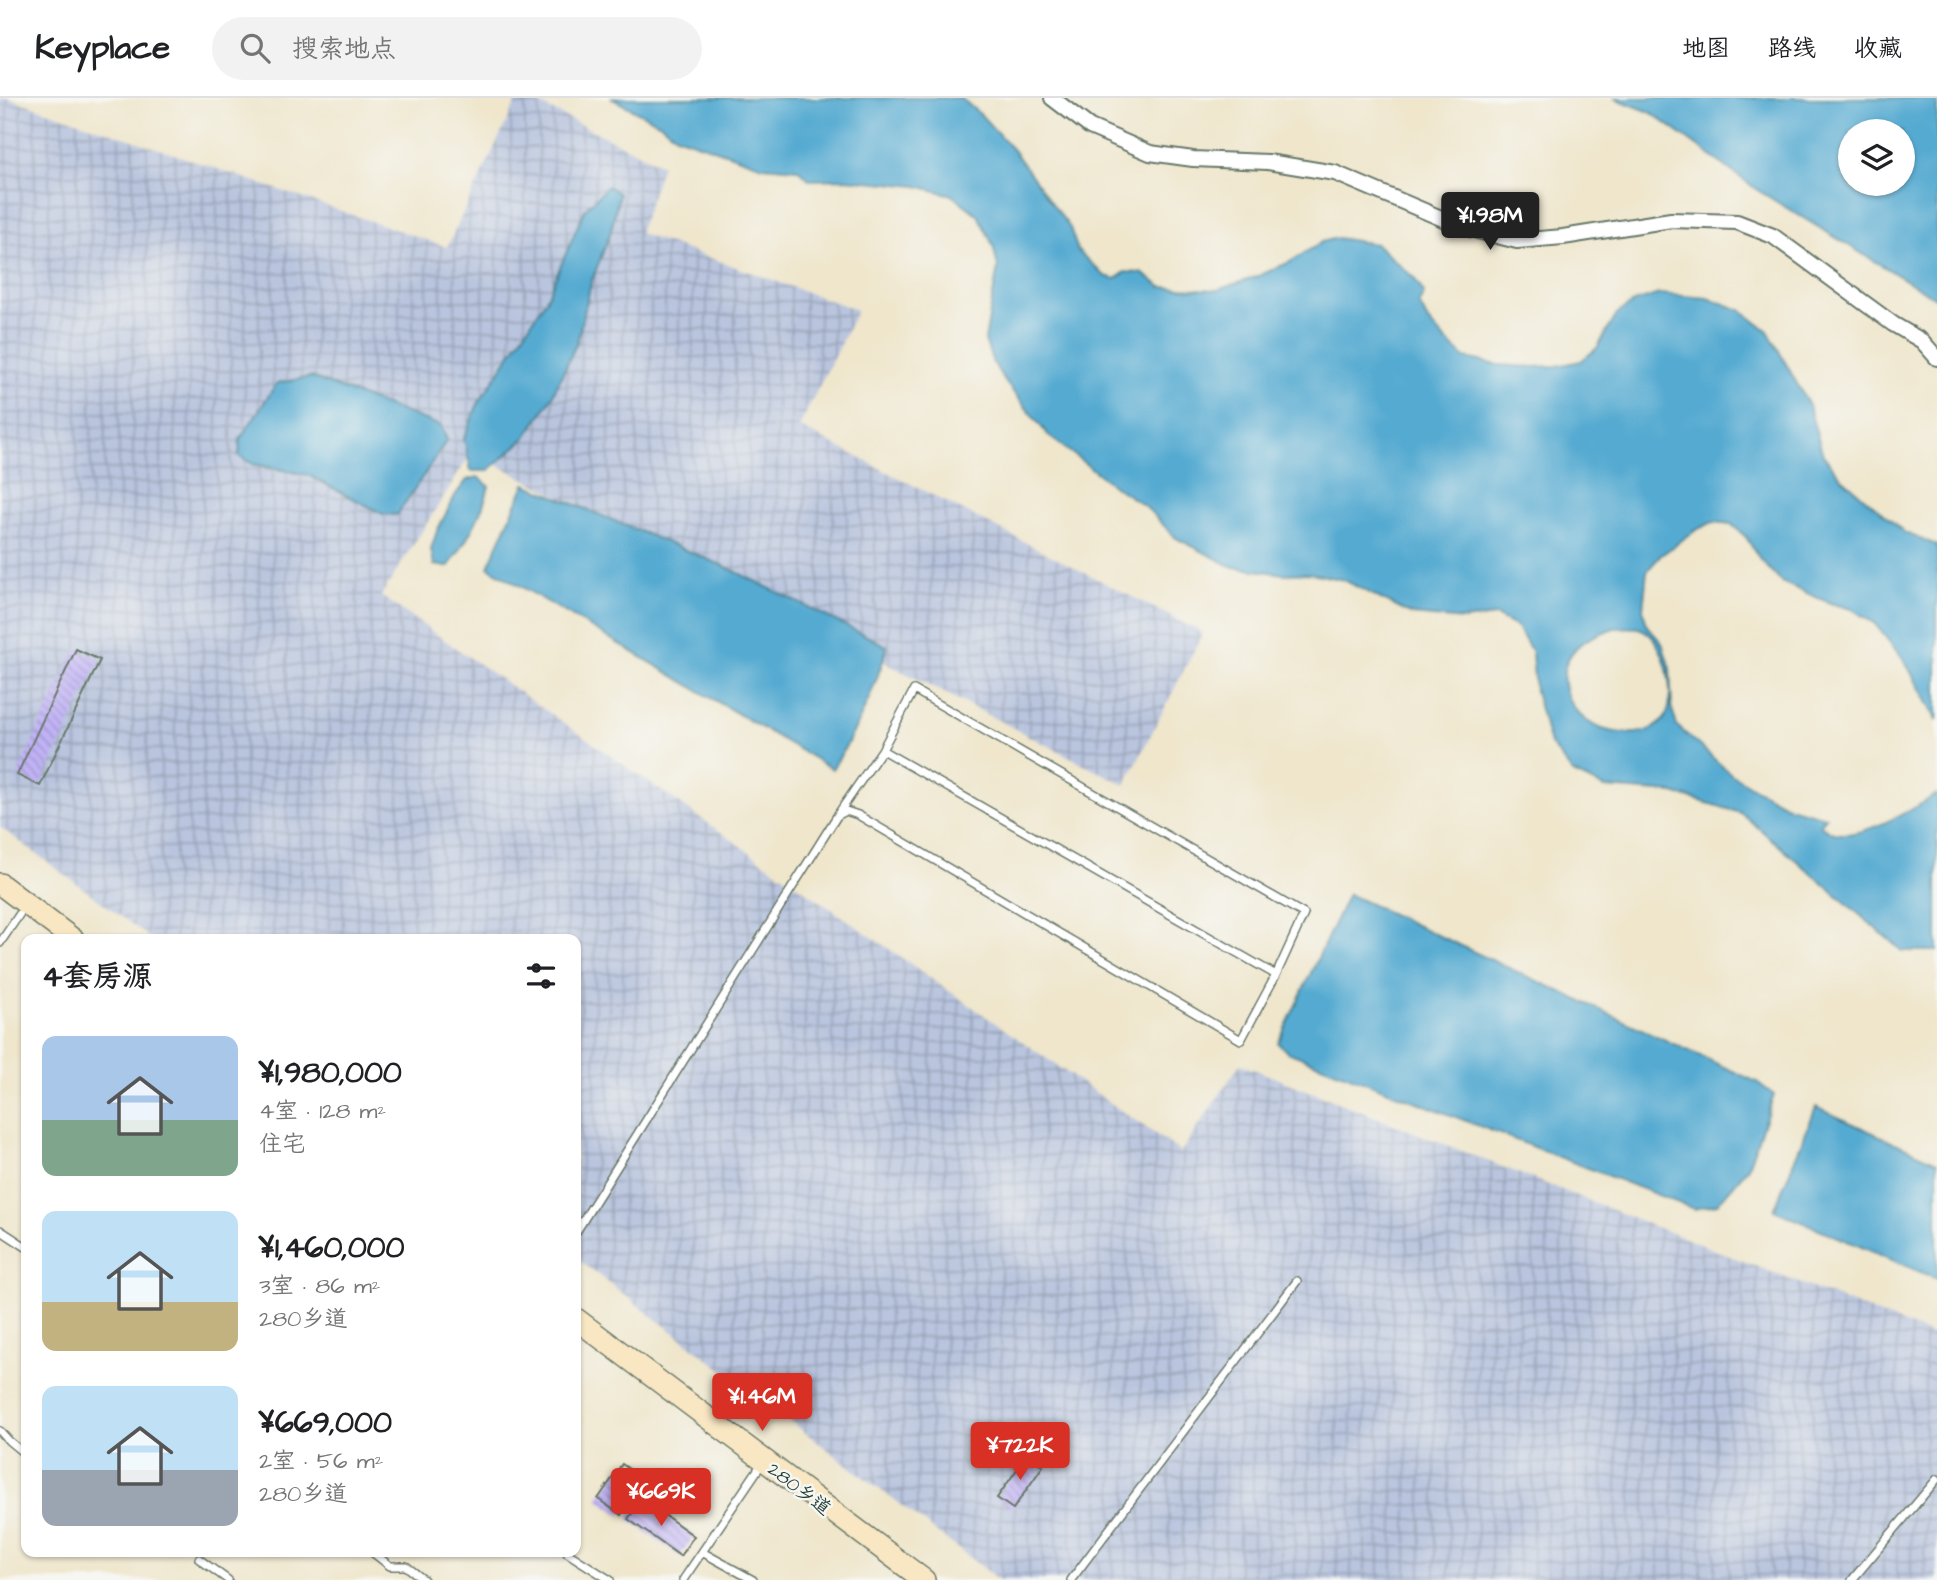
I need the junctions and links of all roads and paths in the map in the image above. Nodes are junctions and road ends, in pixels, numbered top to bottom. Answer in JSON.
{"nodes":[{"id":1,"x":1052,"y":98,"type":"edge"},
{"id":2,"x":1937,"y":358,"type":"edge"},
{"id":3,"x":882,"y":750,"type":"junction"},
{"id":4,"x":837,"y":816,"type":"junction"},
{"id":5,"x":0,"y":884,"type":"edge"},
{"id":6,"x":26,"y":904,"type":"junction"},
{"id":7,"x":66,"y":934,"type":"edge"},
{"id":8,"x":0,"y":943,"type":"edge"},
{"id":9,"x":1276,"y":975,"type":"junction"},
{"id":10,"x":581,"y":1224,"type":"edge"},
{"id":11,"x":0,"y":1230,"type":"edge"},
{"id":12,"x":21,"y":1244,"type":"edge"},
{"id":13,"x":1297,"y":1281,"type":"dead end"},
{"id":14,"x":581,"y":1323,"type":"edge"},
{"id":15,"x":0,"y":1430,"type":"edge"},
{"id":16,"x":21,"y":1451,"type":"edge"},
{"id":17,"x":764,"y":1461,"type":"junction"},
{"id":18,"x":1937,"y":1479,"type":"edge"},
{"id":19,"x":702,"y":1552,"type":"junction"},
{"id":20,"x":378,"y":1557,"type":"edge"},
{"id":21,"x":574,"y":1557,"type":"edge"},
{"id":22,"x":199,"y":1559,"type":"dead end"},
{"id":23,"x":228,"y":1580,"type":"edge"},
{"id":24,"x":424,"y":1580,"type":"edge"},
{"id":25,"x":610,"y":1580,"type":"edge"},
{"id":26,"x":683,"y":1580,"type":"edge"},
{"id":27,"x":752,"y":1580,"type":"edge"},
{"id":28,"x":923,"y":1580,"type":"edge"},
{"id":29,"x":1071,"y":1580,"type":"edge"},
{"id":30,"x":1852,"y":1580,"type":"edge"}],
"edges":[{"from":1,"to":2,"type":"street"},
{"from":3,"to":4,"type":"lane"},
{"from":3,"to":9,"type":"lane"},
{"from":3,"to":9,"type":"lane"},
{"from":4,"to":9,"type":"lane"},
{"from":4,"to":10,"type":"lane"},
{"from":5,"to":6,"type":"street"},
{"from":6,"to":7,"type":"street"},
{"from":6,"to":8,"type":"lane"},
{"from":11,"to":12,"type":"lane"},
{"from":13,"to":29,"type":"lane"},
{"from":14,"to":17,"type":"street","name":"280乡道"},
{"from":15,"to":16,"type":"lane"},
{"from":17,"to":19,"type":"lane"},
{"from":17,"to":28,"type":"street","name":"280乡道"},
{"from":18,"to":30,"type":"lane"},
{"from":19,"to":26,"type":"lane"},
{"from":19,"to":27,"type":"lane"},
{"from":20,"to":24,"type":"lane"},
{"from":21,"to":25,"type":"lane"},
{"from":22,"to":23,"type":"lane"}]}
